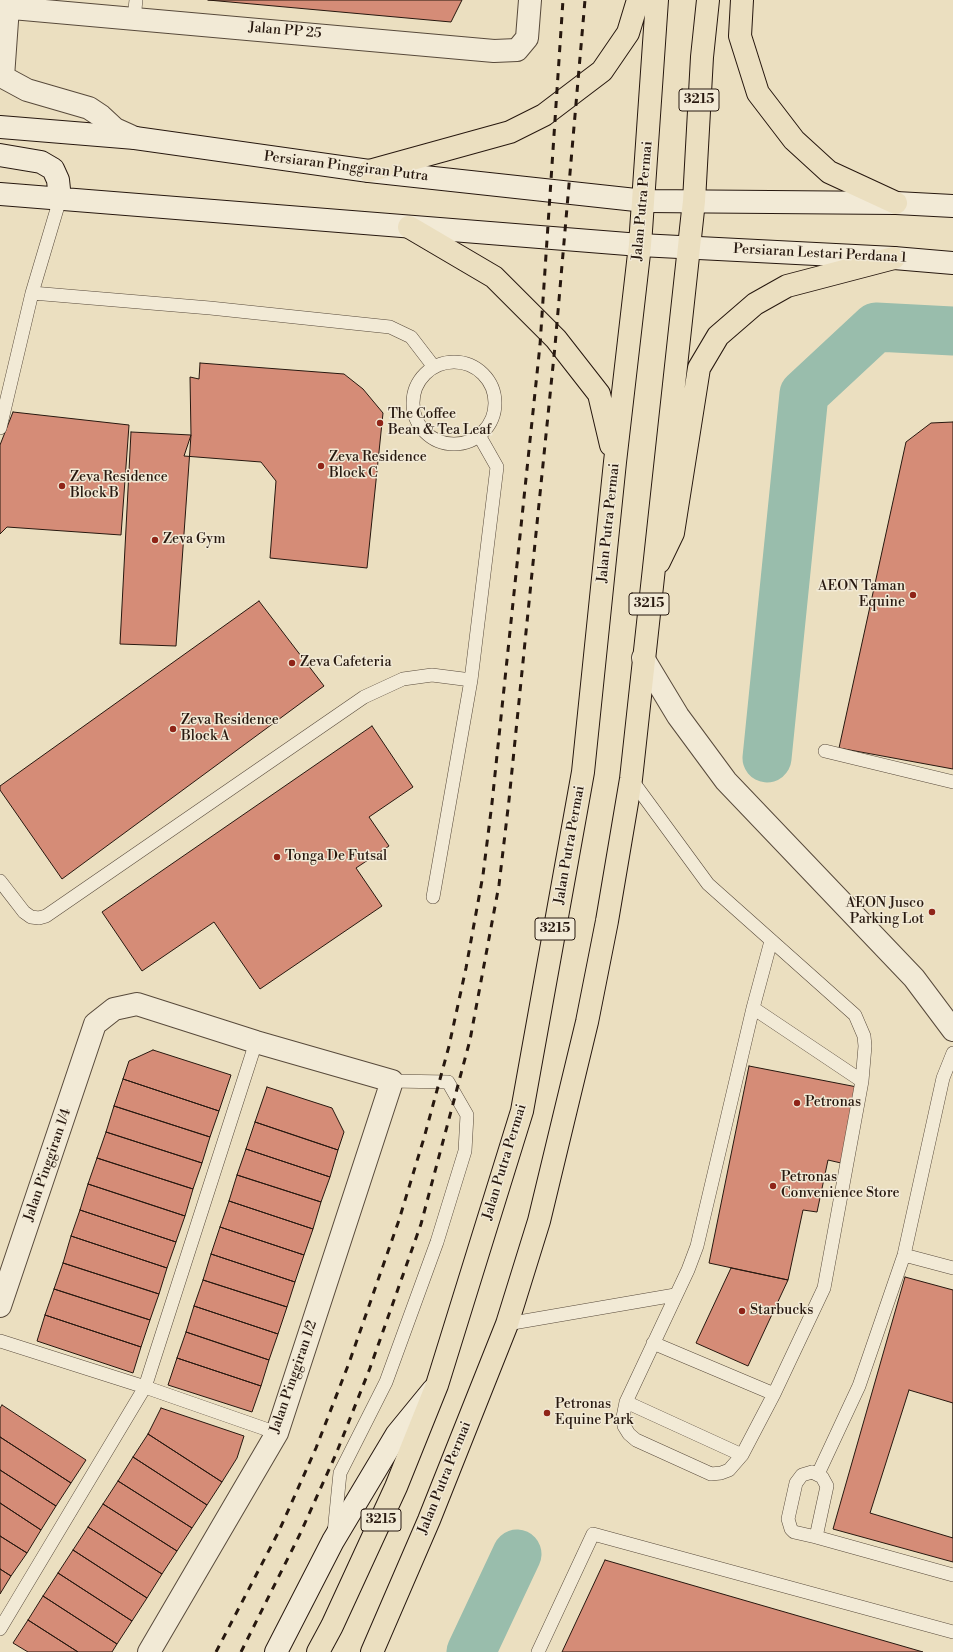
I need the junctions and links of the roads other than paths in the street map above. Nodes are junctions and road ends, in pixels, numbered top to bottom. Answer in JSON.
{"nodes":[{"id":1,"x":530,"y":0,"type":"edge"},
{"id":2,"x":638,"y":0,"type":"edge"},
{"id":3,"x":657,"y":0,"type":"edge"},
{"id":4,"x":708,"y":0,"type":"edge"},
{"id":5,"x":742,"y":0,"type":"edge"},
{"id":6,"x":4,"y":7,"type":"edge"},
{"id":7,"x":135,"y":9,"type":"edge"},
{"id":8,"x":2,"y":78,"type":"edge"},
{"id":9,"x":0,"y":127,"type":"edge"},
{"id":10,"x":135,"y":138,"type":"junction"},
{"id":11,"x":0,"y":155,"type":"edge"},
{"id":12,"x":369,"y":172,"type":"junction"},
{"id":13,"x":0,"y":194,"type":"edge"},
{"id":14,"x":60,"y":199,"type":"junction"},
{"id":15,"x":645,"y":201,"type":"junction"},
{"id":16,"x":694,"y":201,"type":"junction"},
{"id":17,"x":896,"y":203,"type":"junction"},
{"id":18,"x":953,"y":206,"type":"edge"},
{"id":19,"x":409,"y":227,"type":"junction"},
{"id":20,"x":640,"y":245,"type":"junction"},
{"id":21,"x":687,"y":248,"type":"junction"},
{"id":22,"x":894,"y":258,"type":"junction"},
{"id":23,"x":953,"y":262,"type":"edge"},
{"id":24,"x":32,"y":293,"type":"junction"},
{"id":25,"x":434,"y":367,"type":"junction"},
{"id":26,"x":0,"y":428,"type":"edge"},
{"id":27,"x":480,"y":436,"type":"junction"},
{"id":28,"x":615,"y":462,"type":"junction"},
{"id":29,"x":652,"y":576,"type":"junction"},
{"id":30,"x":643,"y":658,"type":"junction"},
{"id":31,"x":471,"y":680,"type":"junction"},
{"id":32,"x":825,"y":751,"type":"dead end"},
{"id":33,"x":631,"y":779,"type":"junction"},
{"id":34,"x":953,"y":782,"type":"edge"},
{"id":35,"x":0,"y":881,"type":"edge"},
{"id":36,"x":433,"y":897,"type":"dead end"},
{"id":37,"x":771,"y":941,"type":"junction"},
{"id":38,"x":753,"y":1008,"type":"junction"},
{"id":39,"x":953,"y":1030,"type":"edge"},
{"id":40,"x":256,"y":1042,"type":"junction"},
{"id":41,"x":953,"y":1053,"type":"edge"},
{"id":42,"x":392,"y":1081,"type":"junction"},
{"id":43,"x":862,"y":1081,"type":"junction"},
{"id":44,"x":904,"y":1255,"type":"junction"},
{"id":45,"x":953,"y":1268,"type":"edge"},
{"id":46,"x":675,"y":1295,"type":"junction"},
{"id":47,"x":0,"y":1306,"type":"edge"},
{"id":48,"x":507,"y":1324,"type":"junction"},
{"id":49,"x":0,"y":1341,"type":"edge"},
{"id":50,"x":653,"y":1343,"type":"junction"},
{"id":51,"x":437,"y":1385,"type":"junction"},
{"id":52,"x":145,"y":1387,"type":"junction"},
{"id":53,"x":774,"y":1394,"type":"junction"},
{"id":54,"x":626,"y":1402,"type":"junction"},
{"id":55,"x":277,"y":1433,"type":"junction"},
{"id":56,"x":742,"y":1456,"type":"junction"},
{"id":57,"x":818,"y":1474,"type":"junction"},
{"id":58,"x":816,"y":1537,"type":"junction"},
{"id":59,"x":333,"y":1540,"type":"junction"},
{"id":60,"x":953,"y":1575,"type":"edge"},
{"id":61,"x":0,"y":1629,"type":"edge"},
{"id":62,"x":953,"y":1632,"type":"edge"},
{"id":63,"x":149,"y":1652,"type":"edge"},
{"id":64,"x":276,"y":1652,"type":"edge"},
{"id":65,"x":318,"y":1652,"type":"edge"},
{"id":66,"x":372,"y":1652,"type":"edge"},
{"id":67,"x":538,"y":1652,"type":"edge"}],
"edges":[{"from":1,"to":7,"type":"street","name":"Jalan PP 25"},
{"from":2,"to":12,"type":"main road"},
{"from":3,"to":15,"type":"main road","name":"Jalan Putra Permai","number":"3215"},
{"from":4,"to":16,"type":"main road","name":"Jalan Putra Permai","number":"3215"},
{"from":5,"to":17,"type":"main road"},
{"from":6,"to":7,"type":"street","name":"Jalan PP 25"},
{"from":6,"to":8,"type":"street"},
{"from":8,"to":10,"type":"street"},
{"from":9,"to":10,"type":"street","name":"Persiaran Pinggiran Putra"},
{"from":10,"to":12,"type":"street","name":"Persiaran Pinggiran Putra"},
{"from":11,"to":14,"type":"street"},
{"from":12,"to":15,"type":"street","name":"Persiaran Pinggiran Putra"},
{"from":13,"to":14,"type":"street"},
{"from":14,"to":19,"type":"street"},
{"from":14,"to":24,"type":"lane"},
{"from":15,"to":16,"type":"street","name":"Persiaran Pinggiran Putra"},
{"from":15,"to":20,"type":"main road","name":"Jalan Putra Permai","number":"3215"},
{"from":16,"to":17,"type":"street"},
{"from":16,"to":21,"type":"main road","name":"Jalan Putra Permai","number":"3215"},
{"from":17,"to":18,"type":"street"},
{"from":19,"to":20,"type":"street"},
{"from":19,"to":28,"type":"main road"},
{"from":20,"to":21,"type":"street"},
{"from":20,"to":28,"type":"main road","name":"Jalan Putra Permai","number":"3215"},
{"from":21,"to":22,"type":"street","name":"Persiaran Lestari Perdana 1"},
{"from":21,"to":29,"type":"main road","name":"Jalan Putra Permai","number":"3215"},
{"from":22,"to":23,"type":"street","name":"Persiaran Lestari Perdana 1"},
{"from":22,"to":29,"type":"main road"},
{"from":24,"to":25,"type":"lane"},
{"from":24,"to":26,"type":"lane"},
{"from":25,"to":27,"type":"lane"},
{"from":25,"to":27,"type":"lane"},
{"from":27,"to":31,"type":"lane"},
{"from":28,"to":51,"type":"main road","name":"Jalan Putra Permai","number":"3215"},
{"from":29,"to":30,"type":"main road","name":"Jalan Putra Permai","number":"3215"},
{"from":30,"to":33,"type":"main road","name":"Jalan Putra Permai","number":"3215"},
{"from":30,"to":39,"type":"street"},
{"from":31,"to":35,"type":"lane"},
{"from":31,"to":36,"type":"lane"},
{"from":32,"to":34,"type":"lane"},
{"from":33,"to":37,"type":"lane"},
{"from":33,"to":48,"type":"main road","name":"Jalan Putra Permai","number":"3215"},
{"from":37,"to":38,"type":"lane"},
{"from":37,"to":43,"type":"lane"},
{"from":38,"to":43,"type":"lane"},
{"from":38,"to":46,"type":"lane"},
{"from":40,"to":42,"type":"street"},
{"from":40,"to":47,"type":"street","name":"Jalan Pinggiran 1/4"},
{"from":40,"to":52,"type":"lane"},
{"from":41,"to":44,"type":"lane"},
{"from":42,"to":55,"type":"street","name":"Jalan Pinggiran 1/2"},
{"from":42,"to":59,"type":"lane"},
{"from":43,"to":53,"type":"lane"},
{"from":44,"to":45,"type":"lane"},
{"from":44,"to":57,"type":"lane"},
{"from":46,"to":48,"type":"lane"},
{"from":46,"to":50,"type":"lane"},
{"from":48,"to":66,"type":"main road","name":"Jalan Putra Permai","number":"3215"},
{"from":49,"to":52,"type":"lane"},
{"from":50,"to":53,"type":"lane"},
{"from":50,"to":54,"type":"lane"},
{"from":51,"to":59,"type":"street"},
{"from":51,"to":65,"type":"main road","name":"Jalan Putra Permai","number":"3215"},
{"from":52,"to":55,"type":"lane"},
{"from":52,"to":61,"type":"lane"},
{"from":53,"to":56,"type":"lane"},
{"from":54,"to":56,"type":"lane"},
{"from":54,"to":56,"type":"lane"},
{"from":55,"to":63,"type":"street","name":"Jalan Pinggiran 1/2"},
{"from":57,"to":58,"type":"lane"},
{"from":57,"to":58,"type":"lane"},
{"from":58,"to":60,"type":"lane"},
{"from":59,"to":64,"type":"street"},
{"from":62,"to":67,"type":"lane"}]}
